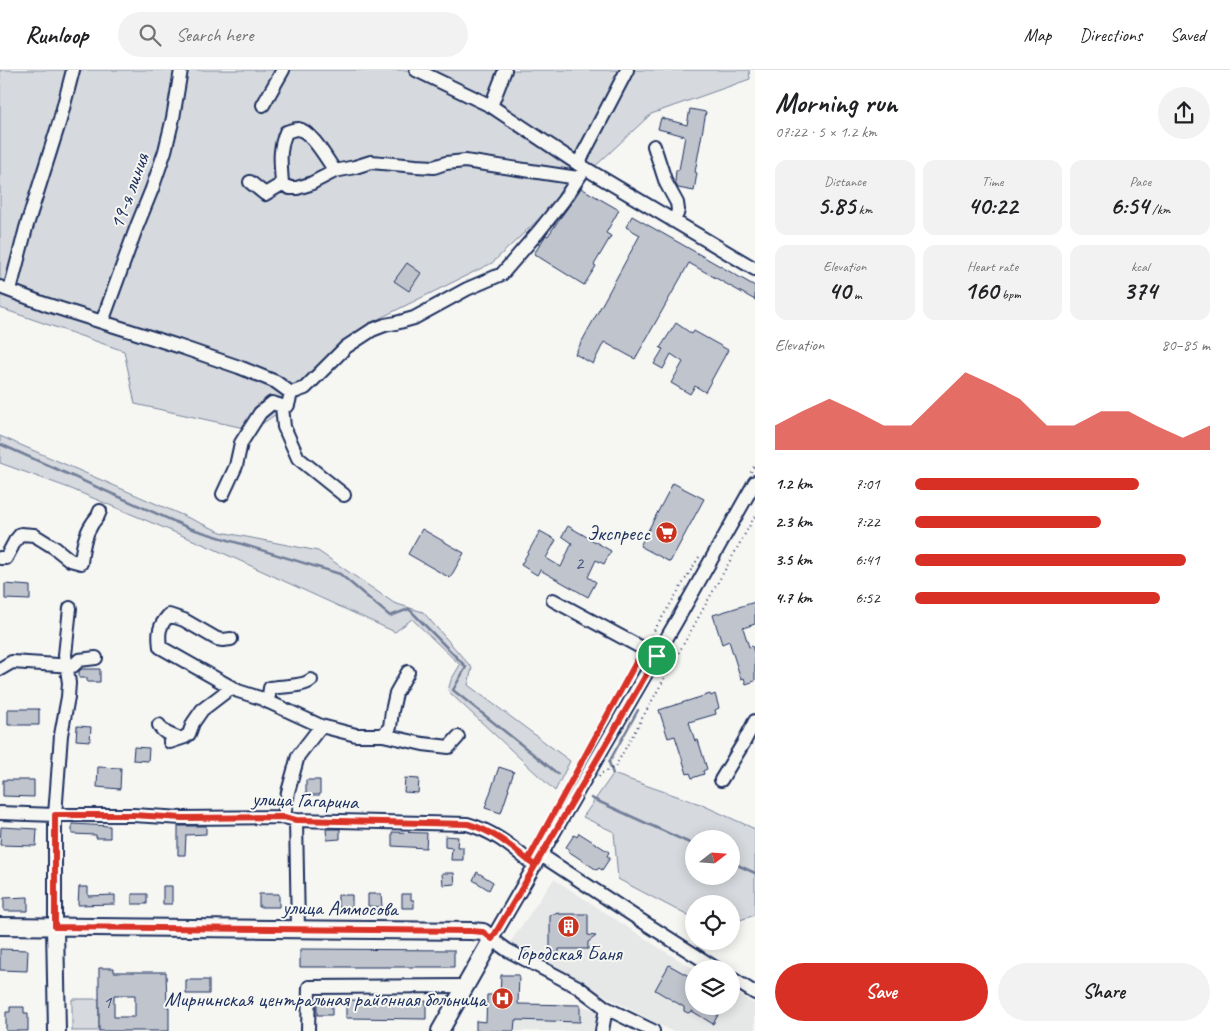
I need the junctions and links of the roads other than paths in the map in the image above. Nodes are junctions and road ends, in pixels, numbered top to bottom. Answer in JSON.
{"nodes":[{"id":1,"x":73,"y":70,"type":"edge"},
{"id":2,"x":181,"y":70,"type":"edge"},
{"id":3,"x":283,"y":70,"type":"edge"},
{"id":4,"x":416,"y":70,"type":"edge"},
{"id":5,"x":505,"y":70,"type":"edge"},
{"id":6,"x":627,"y":70,"type":"edge"},
{"id":7,"x":263,"y":104,"type":"dead end"},
{"id":8,"x":491,"y":106,"type":"junction"},
{"id":9,"x":654,"y":146,"type":"dead end"},
{"id":10,"x":580,"y":170,"type":"junction"},
{"id":11,"x":334,"y":171,"type":"junction"},
{"id":12,"x":250,"y":182,"type":"dead end"},
{"id":13,"x":282,"y":184,"type":"junction"},
{"id":14,"x":673,"y":221,"type":"junction"},
{"id":15,"x":755,"y":269,"type":"edge"},
{"id":16,"x":5,"y":289,"type":"edge"},
{"id":17,"x":102,"y":322,"type":"junction"},
{"id":18,"x":291,"y":393,"type":"junction"},
{"id":19,"x":282,"y":406,"type":"junction"},
{"id":20,"x":755,"y":482,"type":"edge"},
{"id":21,"x":223,"y":494,"type":"dead end"},
{"id":22,"x":344,"y":495,"type":"dead end"},
{"id":23,"x":100,"y":511,"type":"dead end"},
{"id":24,"x":0,"y":558,"type":"edge"},
{"id":25,"x":554,"y":600,"type":"dead end"},
{"id":26,"x":70,"y":608,"type":"dead end"},
{"id":27,"x":231,"y":639,"type":"dead end"},
{"id":28,"x":657,"y":656,"type":"junction"},
{"id":29,"x":96,"y":658,"type":"dead end"},
{"id":30,"x":67,"y":666,"type":"junction"},
{"id":31,"x":0,"y":669,"type":"edge"},
{"id":32,"x":408,"y":672,"type":"dead end"},
{"id":33,"x":311,"y":680,"type":"dead end"},
{"id":34,"x":232,"y":687,"type":"junction"},
{"id":35,"x":268,"y":702,"type":"junction"},
{"id":36,"x":755,"y":721,"type":"edge"},
{"id":37,"x":159,"y":725,"type":"dead end"},
{"id":38,"x":321,"y":726,"type":"junction"},
{"id":39,"x":383,"y":735,"type":"junction"},
{"id":40,"x":458,"y":737,"type":"dead end"},
{"id":41,"x":721,"y":780,"type":"dead end"},
{"id":42,"x":0,"y":813,"type":"edge"},
{"id":43,"x":55,"y":815,"type":"junction"},
{"id":44,"x":290,"y":819,"type":"junction"},
{"id":45,"x":538,"y":860,"type":"junction"},
{"id":46,"x":0,"y":926,"type":"edge"},
{"id":47,"x":55,"y":927,"type":"junction"},
{"id":48,"x":298,"y":929,"type":"junction"},
{"id":49,"x":492,"y":939,"type":"junction"},
{"id":50,"x":703,"y":960,"type":"edge"},
{"id":51,"x":740,"y":984,"type":"edge"},
{"id":52,"x":466,"y":986,"type":"junction"},
{"id":53,"x":755,"y":993,"type":"edge"},
{"id":54,"x":606,"y":1008,"type":"junction"},
{"id":55,"x":57,"y":1031,"type":"edge"},
{"id":56,"x":308,"y":1031,"type":"edge"},
{"id":57,"x":440,"y":1031,"type":"edge"},
{"id":58,"x":602,"y":1031,"type":"edge"},
{"id":59,"x":653,"y":1031,"type":"edge"}],
"edges":[{"from":1,"to":16,"type":"street"},
{"from":2,"to":17,"type":"street","name":"19-я линия"},
{"from":3,"to":7,"type":"street"},
{"from":4,"to":8,"type":"street"},
{"from":5,"to":8,"type":"street"},
{"from":6,"to":10,"type":"street"},
{"from":8,"to":10,"type":"street"},
{"from":9,"to":14,"type":"street"},
{"from":10,"to":11,"type":"street"},
{"from":10,"to":14,"type":"street"},
{"from":10,"to":18,"type":"street"},
{"from":11,"to":13,"type":"street"},
{"from":11,"to":13,"type":"street"},
{"from":12,"to":13,"type":"street"},
{"from":14,"to":15,"type":"street"},
{"from":16,"to":17,"type":"street"},
{"from":17,"to":18,"type":"street"},
{"from":18,"to":19,"type":"street"},
{"from":19,"to":21,"type":"street"},
{"from":19,"to":22,"type":"street"},
{"from":20,"to":28,"type":"street"},
{"from":23,"to":24,"type":"street"},
{"from":25,"to":28,"type":"street"},
{"from":26,"to":30,"type":"street"},
{"from":27,"to":34,"type":"street"},
{"from":28,"to":45,"type":"street"},
{"from":29,"to":30,"type":"street"},
{"from":30,"to":31,"type":"street"},
{"from":30,"to":43,"type":"street"},
{"from":32,"to":39,"type":"street"},
{"from":33,"to":35,"type":"street"},
{"from":34,"to":35,"type":"street"},
{"from":34,"to":37,"type":"street"},
{"from":35,"to":38,"type":"street"},
{"from":36,"to":41,"type":"street"},
{"from":38,"to":39,"type":"street"},
{"from":38,"to":44,"type":"street"},
{"from":39,"to":40,"type":"street"},
{"from":42,"to":43,"type":"street","name":"улица Гагарина"},
{"from":43,"to":44,"type":"street","name":"улица Гагарина"},
{"from":43,"to":47,"type":"street"},
{"from":44,"to":45,"type":"street","name":"улица Гагарина"},
{"from":44,"to":48,"type":"street"},
{"from":45,"to":49,"type":"street"},
{"from":45,"to":50,"type":"street","name":"улица Гагарина"},
{"from":46,"to":47,"type":"main road","name":"улица Аммосова"},
{"from":47,"to":48,"type":"main road","name":"улица Аммосова"},
{"from":47,"to":55,"type":"main road"},
{"from":48,"to":49,"type":"main road","name":"улица Аммосова"},
{"from":49,"to":52,"type":"main road"},
{"from":49,"to":54,"type":"street","name":"улица Аммосова"},
{"from":51,"to":53,"type":"street"},
{"from":52,"to":56,"type":"street"},
{"from":52,"to":57,"type":"main road"},
{"from":54,"to":58,"type":"street"},
{"from":54,"to":59,"type":"street","name":"улица Аммосова"}]}
